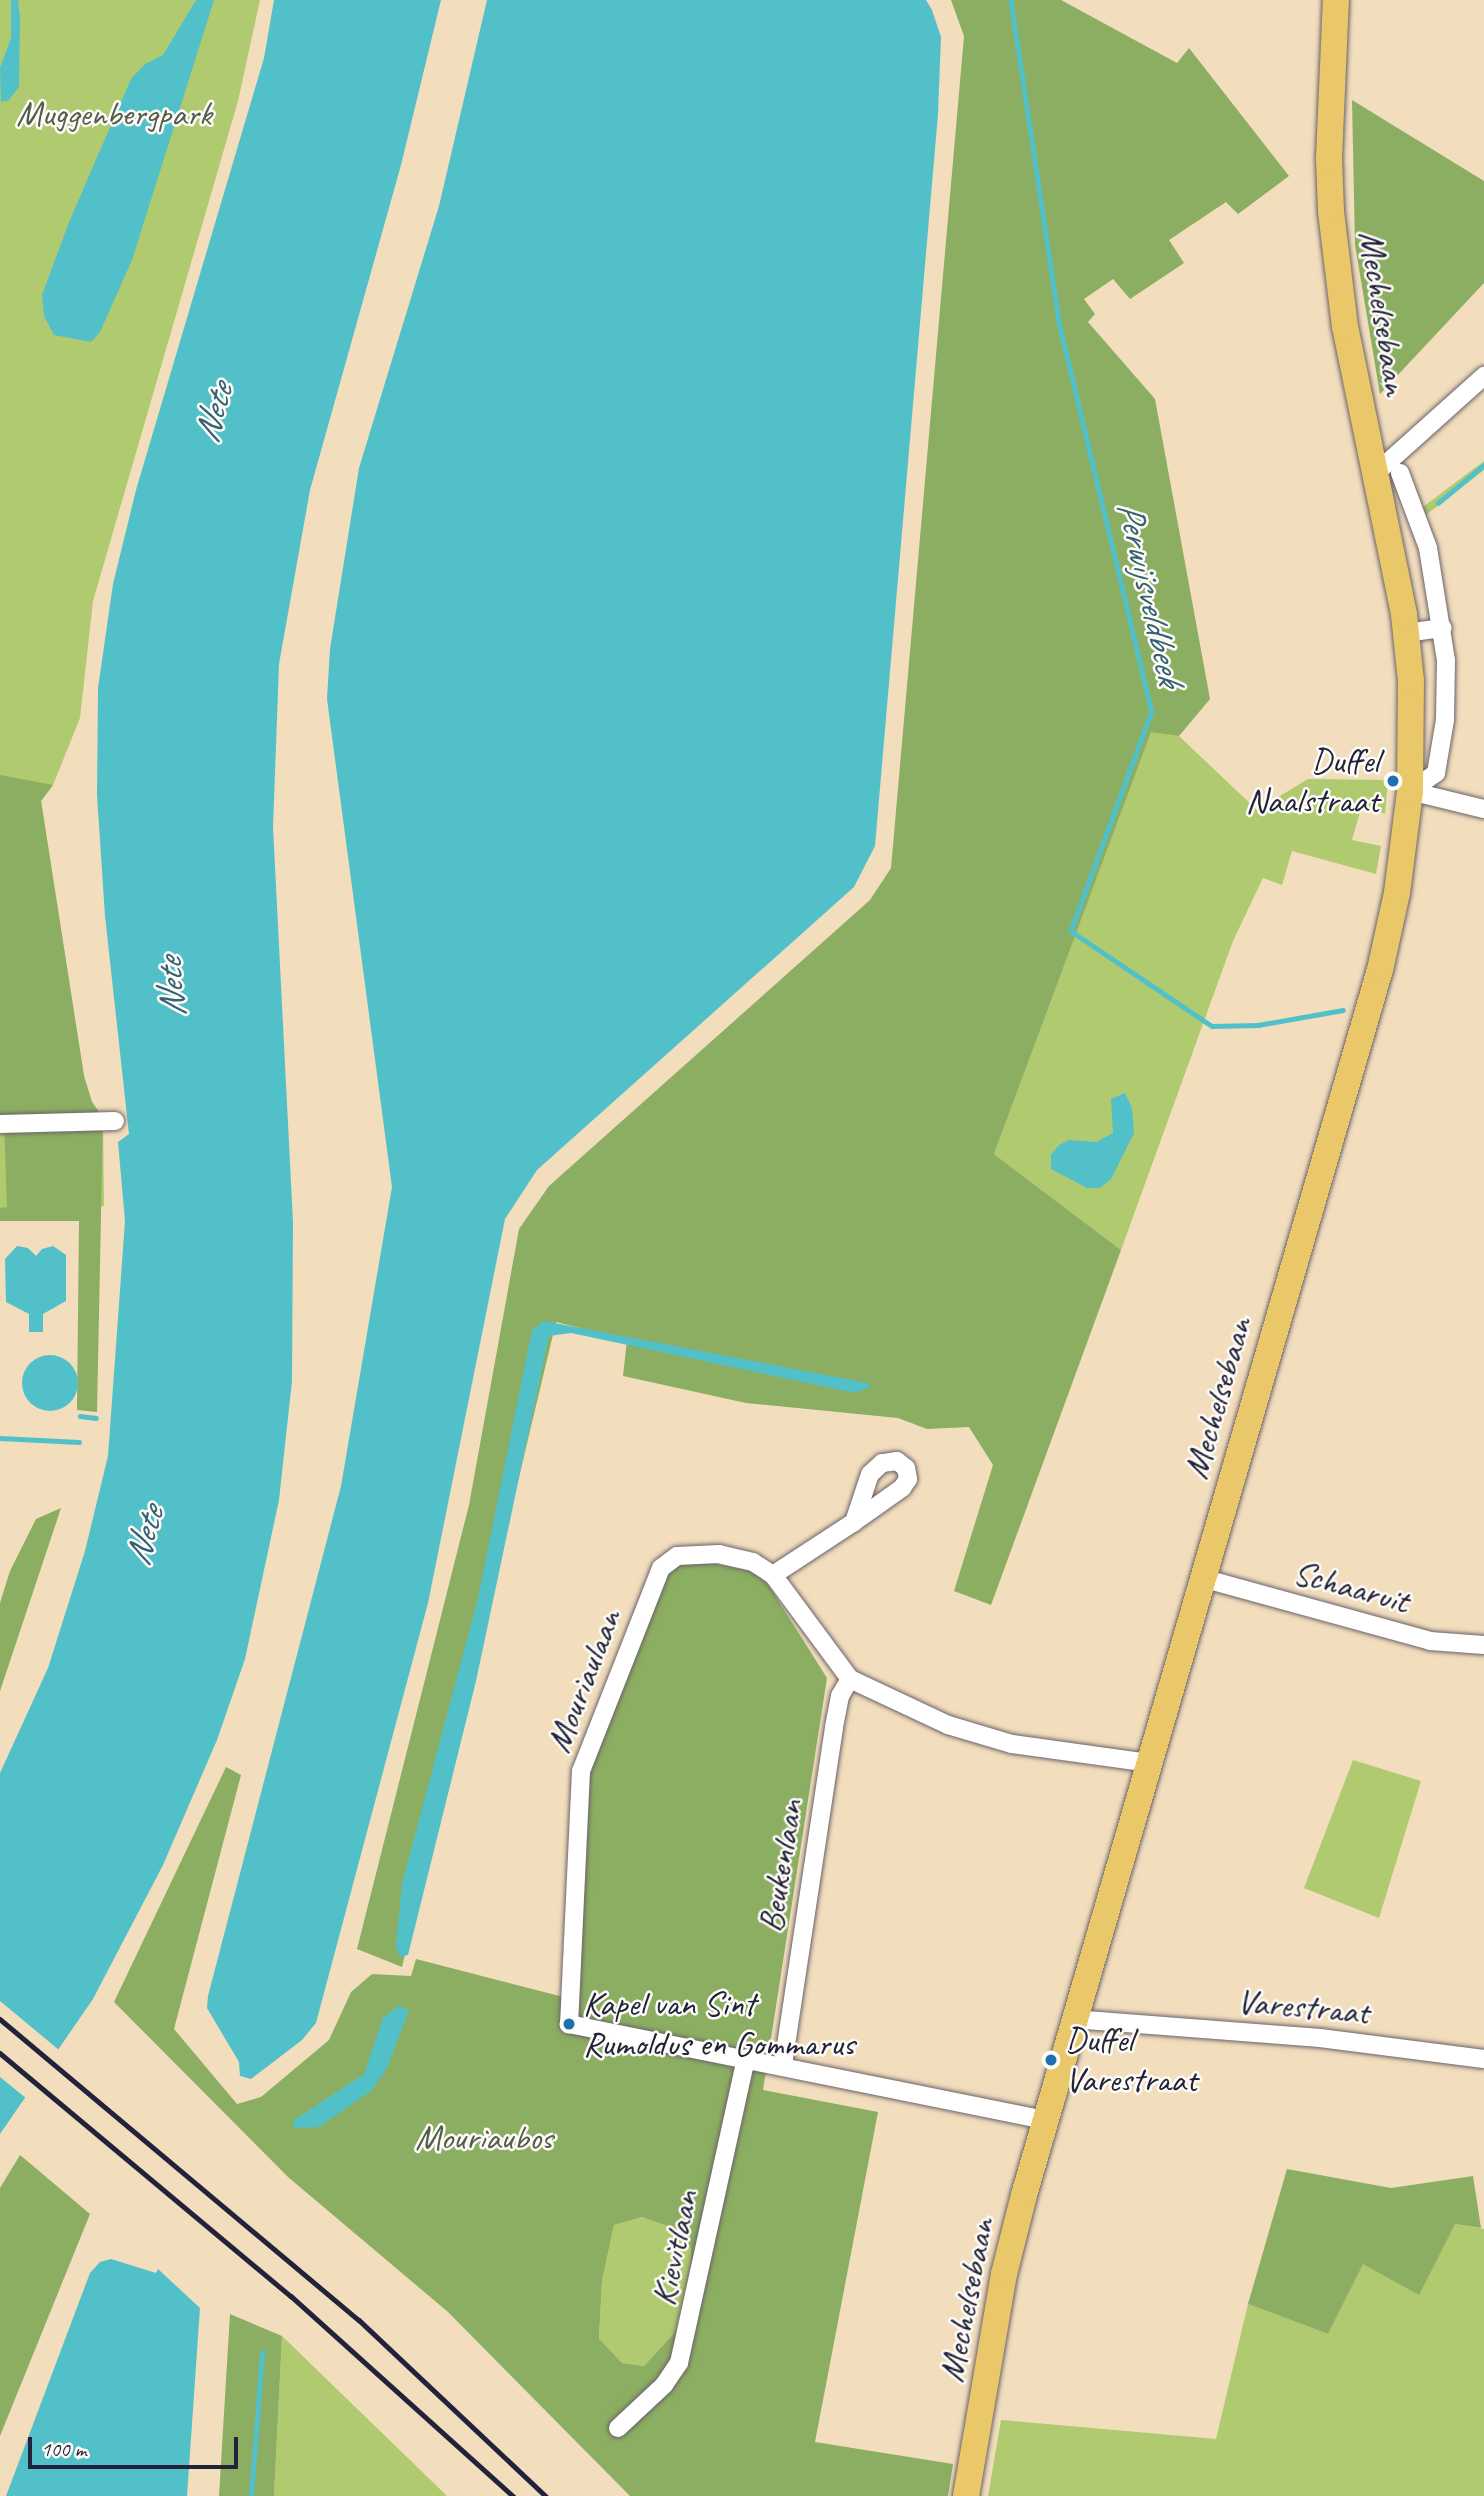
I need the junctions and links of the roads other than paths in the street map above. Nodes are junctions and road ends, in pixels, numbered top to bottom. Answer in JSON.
{"nodes":[{"id":1,"x":1336,"y":0,"type":"edge"},
{"id":2,"x":1484,"y":376,"type":"edge"},
{"id":3,"x":1389,"y":472,"type":"junction"},
{"id":4,"x":1443,"y":628,"type":"junction"},
{"id":5,"x":1406,"y":633,"type":"junction"},
{"id":6,"x":1410,"y":791,"type":"junction"},
{"id":7,"x":1484,"y":809,"type":"edge"},
{"id":8,"x":115,"y":1121,"type":"dead end"},
{"id":9,"x":0,"y":1124,"type":"edge"},
{"id":10,"x":854,"y":1522,"type":"dead end"},
{"id":11,"x":773,"y":1575,"type":"junction"},
{"id":12,"x":1202,"y":1578,"type":"junction"},
{"id":13,"x":1484,"y":1645,"type":"edge"},
{"id":14,"x":833,"y":1661,"type":"junction"},
{"id":15,"x":850,"y":1679,"type":"junction"},
{"id":16,"x":840,"y":1696,"type":"junction"},
{"id":17,"x":1149,"y":1763,"type":"junction"},
{"id":18,"x":1073,"y":2020,"type":"junction"},
{"id":19,"x":746,"y":2058,"type":"junction"},
{"id":20,"x":1484,"y":2059,"type":"edge"},
{"id":21,"x":783,"y":2065,"type":"junction"},
{"id":22,"x":1045,"y":2120,"type":"junction"},
{"id":23,"x":618,"y":2428,"type":"dead end"},
{"id":24,"x":966,"y":2496,"type":"edge"}],
"edges":[{"from":1,"to":3,"type":"main road","name":"Mechelsebaan"},
{"from":2,"to":3,"type":"street"},
{"from":3,"to":4,"type":"street","name":"Mechelsebaan"},
{"from":3,"to":5,"type":"main road","name":"Mechelsebaan"},
{"from":4,"to":5,"type":"street"},
{"from":4,"to":6,"type":"street","name":"Mechelsebaan"},
{"from":5,"to":6,"type":"main road","name":"Mechelsebaan"},
{"from":6,"to":7,"type":"street"},
{"from":6,"to":12,"type":"main road","name":"Mechelsebaan"},
{"from":8,"to":9,"type":"street"},
{"from":10,"to":11,"type":"street"},
{"from":11,"to":14,"type":"street","name":"Mouriaulaan"},
{"from":11,"to":19,"type":"street","name":"Mouriaulaan"},
{"from":12,"to":13,"type":"street","name":"Schaaruit"},
{"from":12,"to":17,"type":"main road","name":"Mechelsebaan"},
{"from":14,"to":15,"type":"street","name":"Mouriaulaan"},
{"from":14,"to":16,"type":"street"},
{"from":15,"to":16,"type":"street","name":"Beukenlaan"},
{"from":15,"to":17,"type":"street","name":"Mouriaulaan"},
{"from":16,"to":21,"type":"street","name":"Beukenlaan"},
{"from":17,"to":18,"type":"main road","name":"Mechelsebaan"},
{"from":18,"to":20,"type":"street","name":"Varestraat"},
{"from":18,"to":22,"type":"main road","name":"Mechelsebaan"},
{"from":19,"to":21,"type":"street"},
{"from":19,"to":23,"type":"street","name":"Kievitlaan"},
{"from":21,"to":22,"type":"street"},
{"from":22,"to":24,"type":"main road","name":"Mechelsebaan"}]}
